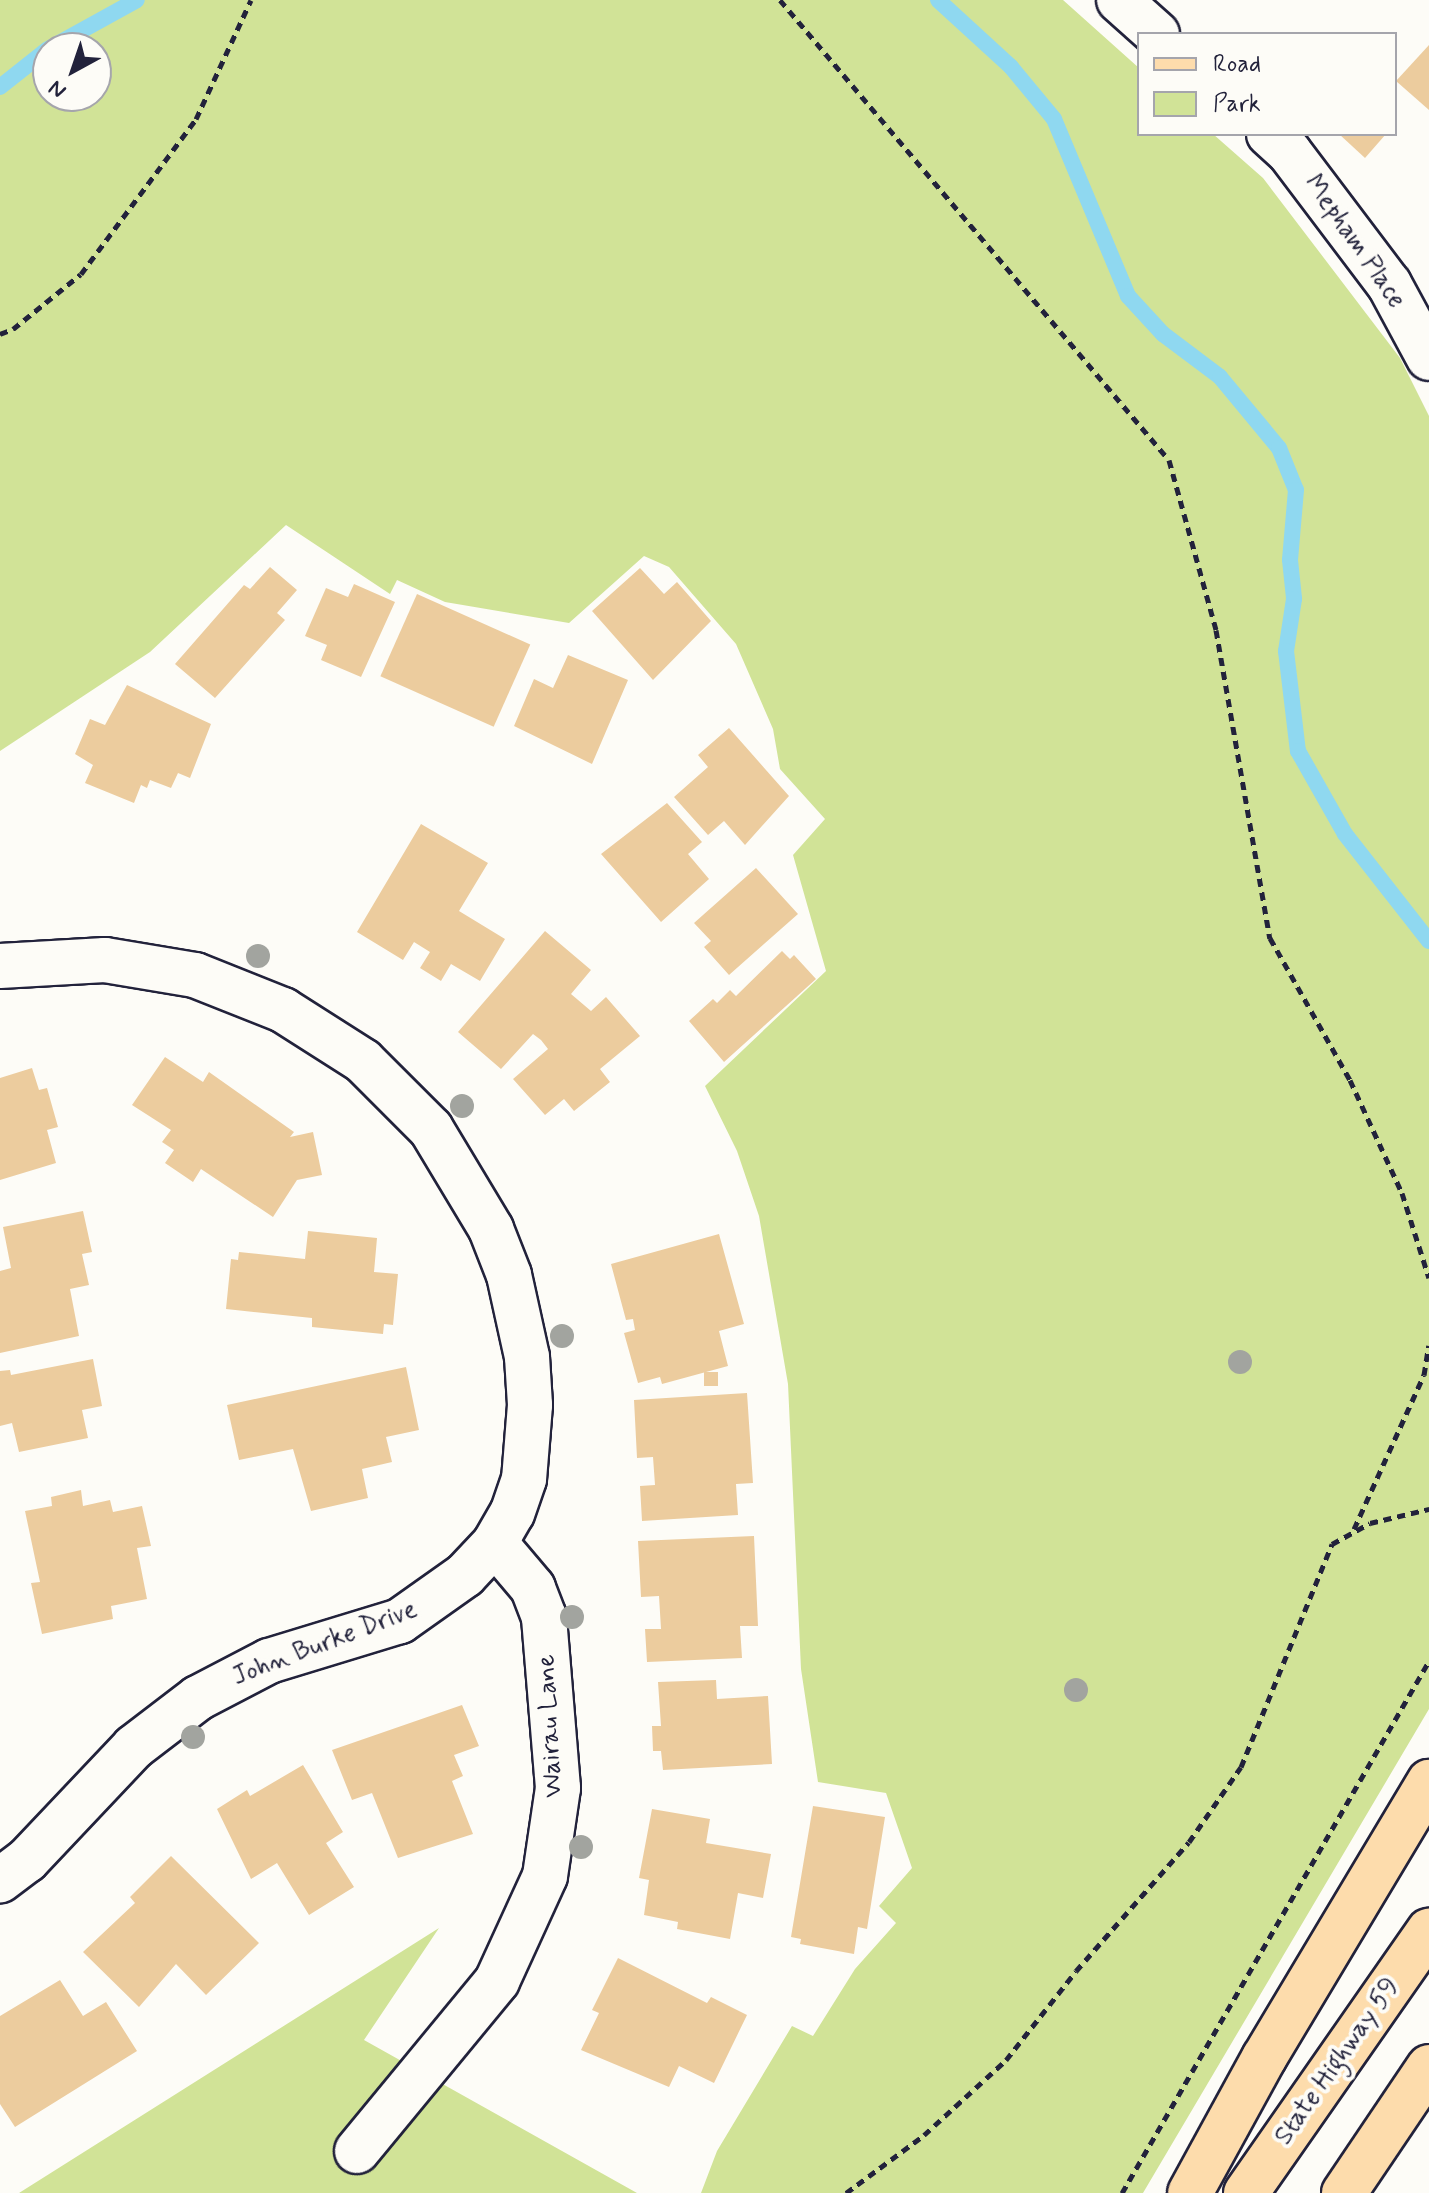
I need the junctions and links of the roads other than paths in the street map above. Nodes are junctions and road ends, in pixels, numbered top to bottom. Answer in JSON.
{"nodes":[{"id":1,"x":1119,"y":0,"type":"edge"},
{"id":2,"x":1155,"y":32,"type":"edge"},
{"id":3,"x":1271,"y":136,"type":"edge"},
{"id":4,"x":1429,"y":358,"type":"edge"},
{"id":5,"x":0,"y":966,"type":"edge"},
{"id":6,"x":495,"y":1543,"type":"junction"},
{"id":7,"x":1429,"y":1782,"type":"edge"},
{"id":8,"x":0,"y":1880,"type":"edge"},
{"id":9,"x":1429,"y":1931,"type":"edge"},
{"id":10,"x":1429,"y":2067,"type":"edge"},
{"id":11,"x":1429,"y":2117,"type":"edge"},
{"id":12,"x":357,"y":2151,"type":"dead end"},
{"id":13,"x":1190,"y":2193,"type":"edge"},
{"id":14,"x":1246,"y":2193,"type":"edge"},
{"id":15,"x":1344,"y":2193,"type":"edge"},
{"id":16,"x":1369,"y":2193,"type":"edge"}],
"edges":[{"from":1,"to":2,"type":"street"},
{"from":3,"to":4,"type":"street","name":"Mepham Place"},
{"from":5,"to":6,"type":"street","name":"John Burke Drive"},
{"from":6,"to":8,"type":"street","name":"John Burke Drive"},
{"from":6,"to":12,"type":"street","name":"Wairau Lane"},
{"from":7,"to":13,"type":"main road"},
{"from":9,"to":14,"type":"main road","name":"State Highway 59"},
{"from":10,"to":15,"type":"main road"},
{"from":11,"to":16,"type":"main road"}]}
